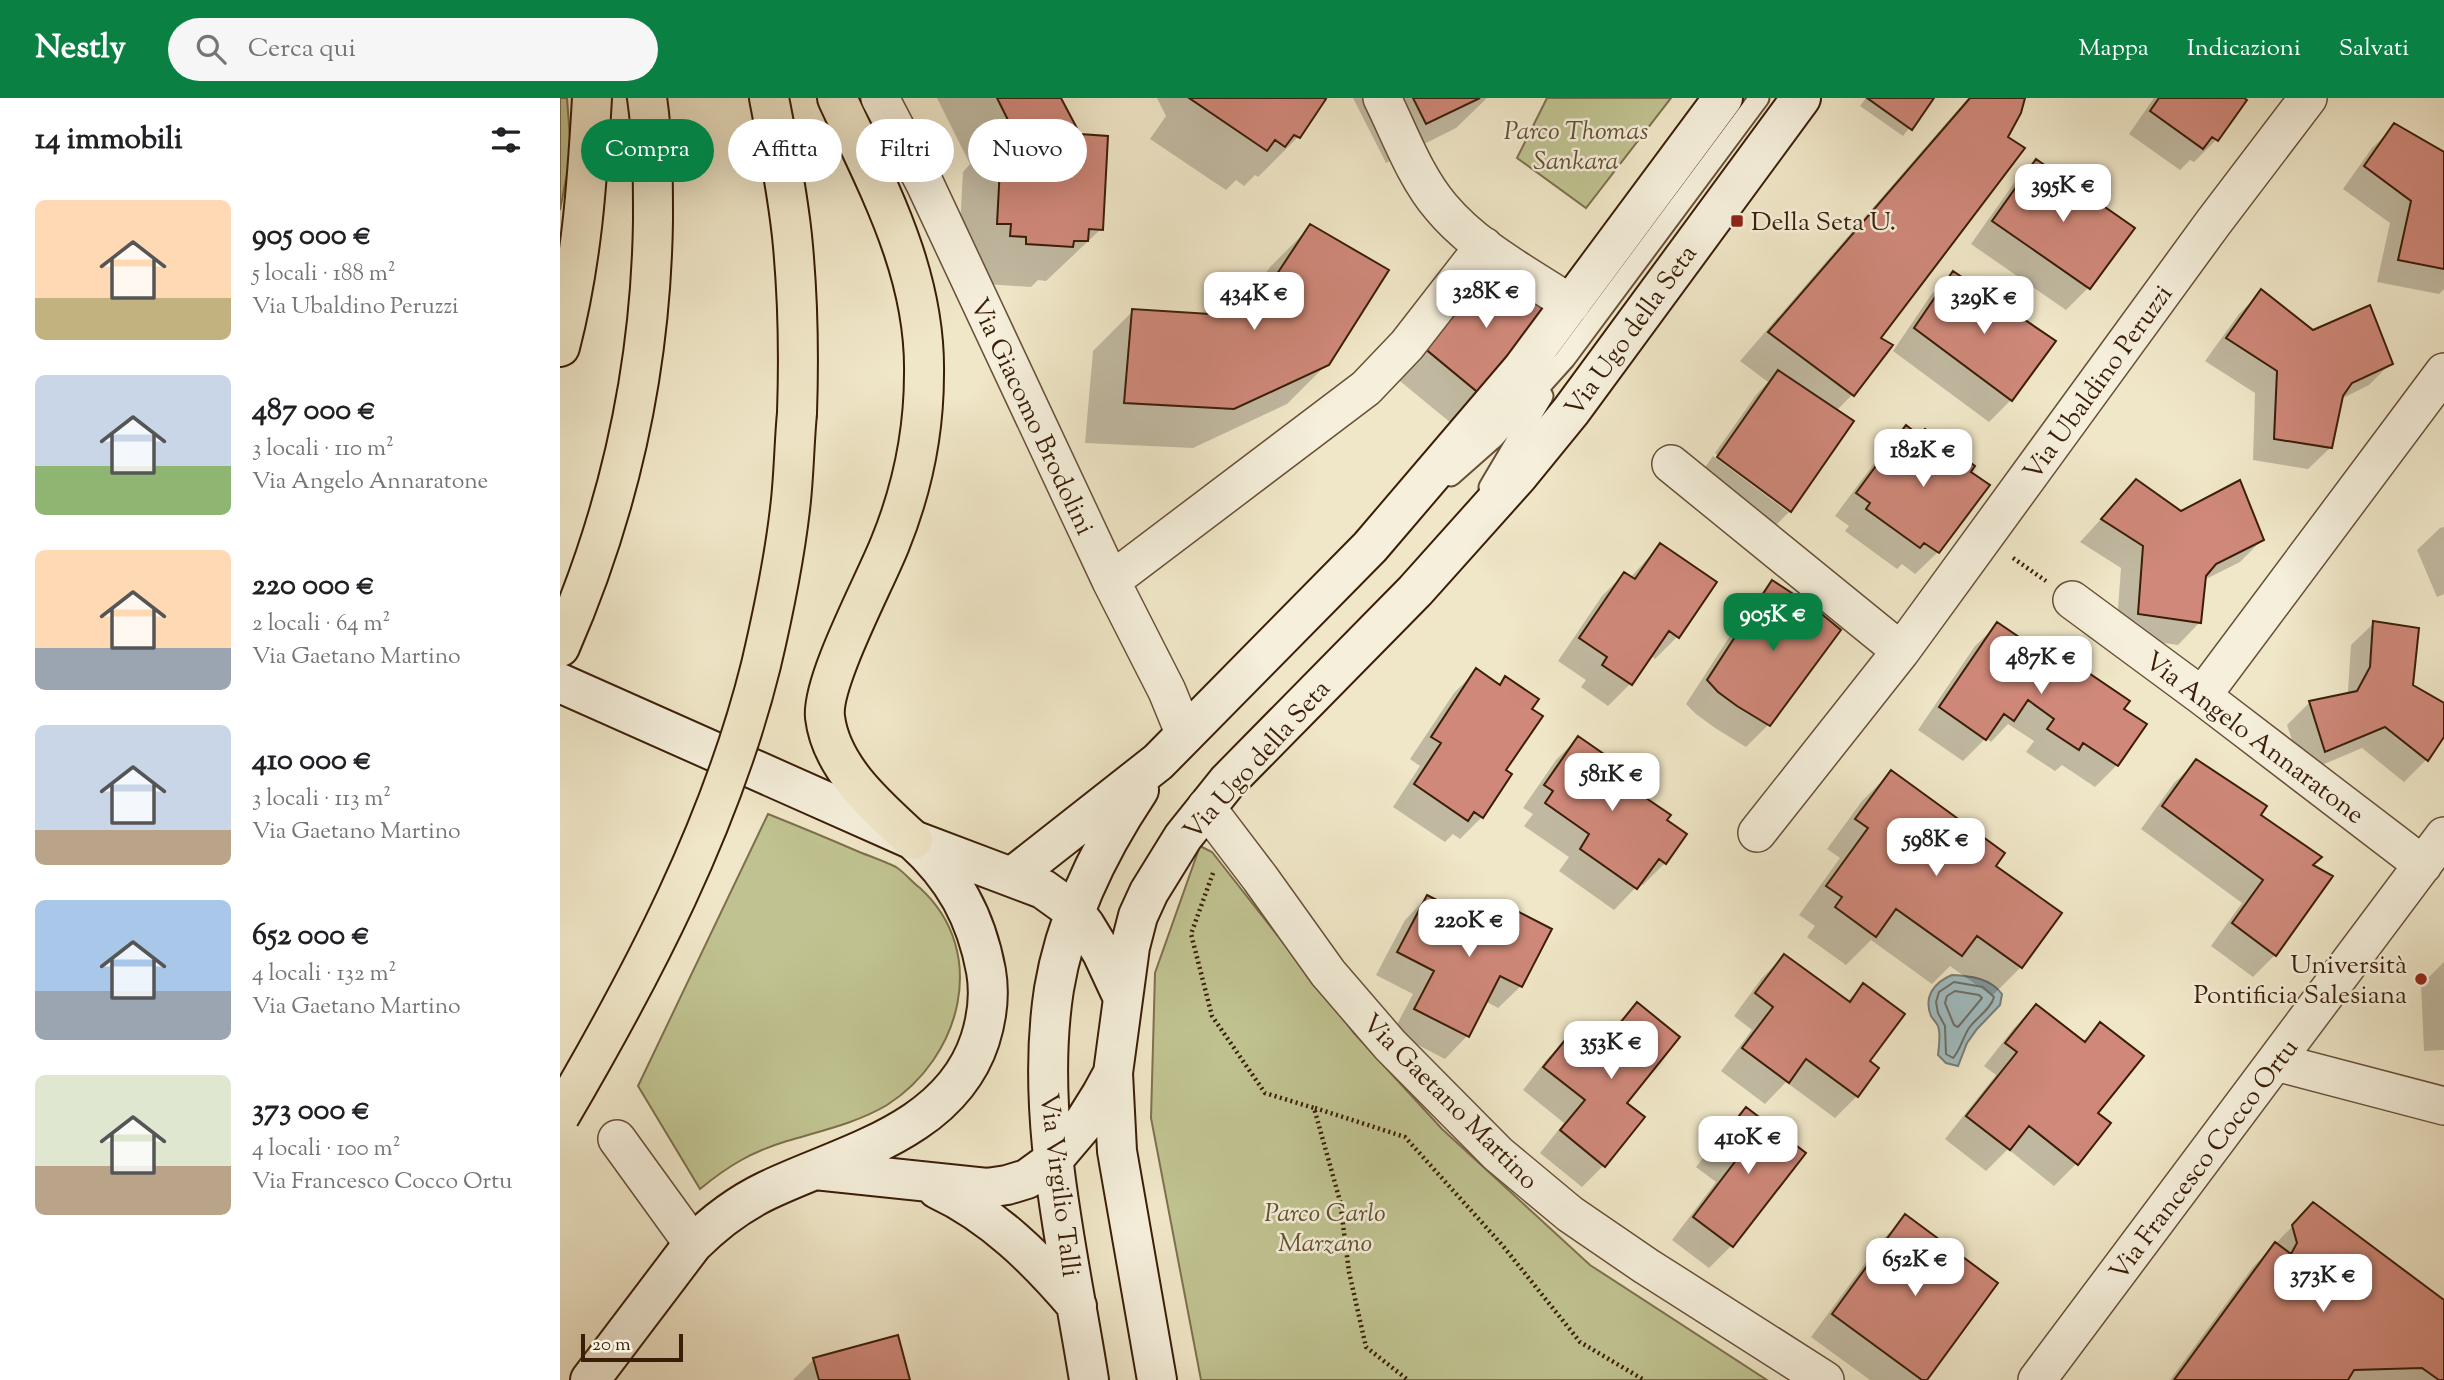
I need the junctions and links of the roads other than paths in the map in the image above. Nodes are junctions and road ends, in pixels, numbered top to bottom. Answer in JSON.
{"nodes":[{"id":1,"x":592,"y":98,"type":"edge"},
{"id":2,"x":647,"y":98,"type":"edge"},
{"id":3,"x":769,"y":98,"type":"edge"},
{"id":4,"x":837,"y":98,"type":"edge"},
{"id":5,"x":880,"y":98,"type":"edge"},
{"id":6,"x":1382,"y":98,"type":"edge"},
{"id":7,"x":1723,"y":98,"type":"edge"},
{"id":8,"x":1759,"y":98,"type":"edge"},
{"id":9,"x":1801,"y":98,"type":"edge"},
{"id":10,"x":2308,"y":98,"type":"edge"},
{"id":11,"x":1484,"y":246,"type":"junction"},
{"id":12,"x":1571,"y":304,"type":"junction"},
{"id":13,"x":560,"y":347,"type":"edge"},
{"id":14,"x":1565,"y":359,"type":"junction"},
{"id":15,"x":2444,"y":372,"type":"edge"},
{"id":16,"x":1671,"y":464,"type":"dead end"},
{"id":17,"x":1370,"y":547,"type":"junction"},
{"id":18,"x":1448,"y":553,"type":"junction"},
{"id":19,"x":1111,"y":581,"type":"junction"},
{"id":20,"x":2072,"y":600,"type":"road end"},
{"id":21,"x":560,"y":647,"type":"edge"},
{"id":22,"x":1901,"y":651,"type":"junction"},
{"id":23,"x":560,"y":683,"type":"edge"},
{"id":24,"x":2202,"y":696,"type":"junction"},
{"id":25,"x":1185,"y":735,"type":"junction"},
{"id":26,"x":1158,"y":762,"type":"junction"},
{"id":27,"x":1206,"y":807,"type":"junction"},
{"id":28,"x":1757,"y":833,"type":"dead end"},
{"id":29,"x":2444,"y":836,"type":"edge"},
{"id":30,"x":913,"y":839,"type":"junction"},
{"id":31,"x":2423,"y":865,"type":"junction"},
{"id":32,"x":1013,"y":876,"type":"junction"},
{"id":33,"x":1075,"y":912,"type":"junction"},
{"id":34,"x":1123,"y":998,"type":"junction"},
{"id":35,"x":2276,"y":1062,"type":"junction"},
{"id":36,"x":1113,"y":1073,"type":"junction"},
{"id":37,"x":2444,"y":1106,"type":"edge"},
{"id":38,"x":560,"y":1116,"type":"edge"},
{"id":39,"x":617,"y":1139,"type":"dead end"},
{"id":40,"x":1053,"y":1160,"type":"junction"},
{"id":41,"x":815,"y":1170,"type":"junction"},
{"id":42,"x":912,"y":1181,"type":"junction"},
{"id":43,"x":693,"y":1244,"type":"junction"},
{"id":44,"x":1077,"y":1306,"type":"junction"},
{"id":45,"x":590,"y":1380,"type":"edge"},
{"id":46,"x":1088,"y":1380,"type":"edge"},
{"id":47,"x":1157,"y":1380,"type":"edge"},
{"id":48,"x":1825,"y":1380,"type":"edge"},
{"id":49,"x":2037,"y":1380,"type":"edge"}],
"edges":[{"from":1,"to":13,"type":"main road"},
{"from":2,"to":21,"type":"main road"},
{"from":3,"to":38,"type":"main road","bridge":true},
{"from":4,"to":30,"type":"main road"},
{"from":5,"to":19,"type":"street","name":"Via Giacomo Brodolini"},
{"from":6,"to":11,"type":"street"},
{"from":7,"to":12,"type":"street","name":"Via Ugo della Seta"},
{"from":8,"to":14,"type":"lane","name":"Via Ugo della Seta"},
{"from":9,"to":18,"type":"street","name":"Via Ugo della Seta"},
{"from":10,"to":22,"type":"street","name":"Via Ubaldino Peruzzi"},
{"from":11,"to":12,"type":"street"},
{"from":11,"to":19,"type":"street"},
{"from":12,"to":17,"type":"street","name":"Via Ugo della Seta"},
{"from":14,"to":17,"type":"lane","name":"Via Ugo della Seta"},
{"from":14,"to":18,"type":"lane","name":"Via Ugo della Seta"},
{"from":15,"to":24,"type":"street"},
{"from":16,"to":22,"type":"street"},
{"from":17,"to":25,"type":"street","name":"Via Ugo della Seta"},
{"from":18,"to":27,"type":"street","name":"Via Ugo della Seta"},
{"from":19,"to":25,"type":"street","name":"Via Giacomo Brodolini"},
{"from":20,"to":24,"type":"street","name":"Via Angelo Annaratone"},
{"from":22,"to":28,"type":"street","name":"Via Ubaldino Peruzzi"},
{"from":23,"to":30,"type":"street"},
{"from":24,"to":31,"type":"street","name":"Via Angelo Annaratone"},
{"from":25,"to":26,"type":"street","name":"Via Ugo della Seta"},
{"from":26,"to":32,"type":"street"},
{"from":26,"to":33,"type":"street","name":"Via Virgilio Talli"},
{"from":27,"to":34,"type":"street","name":"Via Ugo della Seta"},
{"from":27,"to":48,"type":"street","name":"Via Gaetano Martino"},
{"from":29,"to":31,"type":"street","name":"Via Francesco Cocco Ortu"},
{"from":30,"to":32,"type":"street"},
{"from":30,"to":41,"type":"street"},
{"from":31,"to":35,"type":"street","name":"Via Francesco Cocco Ortu"},
{"from":32,"to":33,"type":"street"},
{"from":33,"to":34,"type":"street"},
{"from":33,"to":40,"type":"street","name":"Via Virgilio Talli"},
{"from":34,"to":36,"type":"street","name":"Via Ugo della Seta"},
{"from":35,"to":37,"type":"street"},
{"from":35,"to":49,"type":"street","name":"Via Francesco Cocco Ortu"},
{"from":36,"to":40,"type":"street"},
{"from":36,"to":47,"type":"street"},
{"from":39,"to":43,"type":"street"},
{"from":40,"to":42,"type":"street"},
{"from":40,"to":44,"type":"street","name":"Via Virgilio Talli"},
{"from":41,"to":42,"type":"street"},
{"from":41,"to":43,"type":"street"},
{"from":42,"to":44,"type":"street"},
{"from":43,"to":45,"type":"street"},
{"from":44,"to":46,"type":"street","name":"Via Virgilio Talli"}]}
